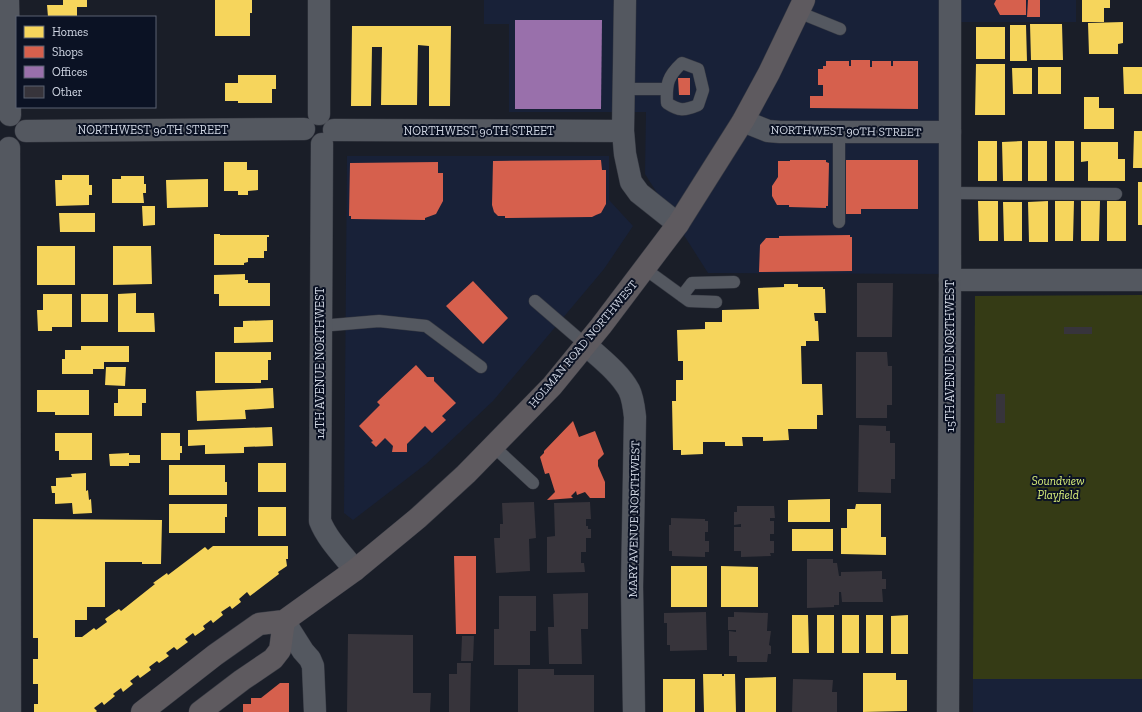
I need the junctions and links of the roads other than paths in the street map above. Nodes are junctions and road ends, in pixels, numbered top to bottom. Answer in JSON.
{"nodes":[{"id":1,"x":8,"y":0,"type":"edge"},
{"id":2,"x":319,"y":0,"type":"edge"},
{"id":3,"x":625,"y":0,"type":"edge"},
{"id":4,"x":950,"y":0,"type":"edge"},
{"id":5,"x":801,"y":6,"type":"edge"},
{"id":6,"x":840,"y":29,"type":"dead end"},
{"id":7,"x":624,"y":89,"type":"junction"},
{"id":8,"x":666,"y":89,"type":"dead end"},
{"id":9,"x":319,"y":114,"type":"junction"},
{"id":10,"x":5,"y":116,"type":"edge"},
{"id":11,"x":743,"y":121,"type":"junction"},
{"id":12,"x":304,"y":129,"type":"junction"},
{"id":13,"x":26,"y":131,"type":"junction"},
{"id":14,"x":623,"y":131,"type":"junction"},
{"id":15,"x":839,"y":132,"type":"junction"},
{"id":16,"x":950,"y":132,"type":"junction"},
{"id":17,"x":328,"y":137,"type":"junction"},
{"id":18,"x":4,"y":146,"type":"edge"},
{"id":19,"x":950,"y":193,"type":"junction"},
{"id":20,"x":1116,"y":194,"type":"dead end"},
{"id":21,"x":839,"y":222,"type":"dead end"},
{"id":22,"x":678,"y":224,"type":"junction"},
{"id":23,"x":645,"y":270,"type":"junction"},
{"id":24,"x":950,"y":280,"type":"junction"},
{"id":25,"x":1142,"y":280,"type":"edge"},
{"id":26,"x":734,"y":282,"type":"dead end"},
{"id":27,"x":682,"y":296,"type":"junction"},
{"id":28,"x":535,"y":301,"type":"dead end"},
{"id":29,"x":716,"y":302,"type":"dead end"},
{"id":30,"x":320,"y":326,"type":"junction"},
{"id":31,"x":586,"y":344,"type":"junction"},
{"id":32,"x":481,"y":367,"type":"dead end"},
{"id":33,"x":493,"y":446,"type":"junction"},
{"id":34,"x":533,"y":483,"type":"dead end"},
{"id":35,"x":355,"y":570,"type":"junction"},
{"id":36,"x":284,"y":621,"type":"junction"},
{"id":37,"x":10,"y":712,"type":"edge"},
{"id":38,"x":142,"y":712,"type":"edge"},
{"id":39,"x":200,"y":712,"type":"edge"},
{"id":40,"x":315,"y":712,"type":"edge"},
{"id":41,"x":634,"y":712,"type":"edge"},
{"id":42,"x":948,"y":712,"type":"edge"}],
"edges":[{"from":1,"to":10,"type":"street"},
{"from":2,"to":9,"type":"street"},
{"from":3,"to":7,"type":"street"},
{"from":4,"to":16,"type":"street","name":"15TH AVENUE NORTHWEST"},
{"from":5,"to":6,"type":"lane"},
{"from":5,"to":11,"type":"main road","name":"HOLMAN ROAD NORTHWEST"},
{"from":7,"to":8,"type":"lane"},
{"from":7,"to":14,"type":"street"},
{"from":9,"to":12,"type":"street"},
{"from":9,"to":17,"type":"street"},
{"from":10,"to":13,"type":"street"},
{"from":11,"to":15,"type":"street","name":"NORTHWEST 90TH STREET"},
{"from":11,"to":22,"type":"main road","name":"HOLMAN ROAD NORTHWEST"},
{"from":12,"to":13,"type":"street","name":"NORTHWEST 90TH STREET"},
{"from":12,"to":17,"type":"street"},
{"from":13,"to":18,"type":"street"},
{"from":14,"to":17,"type":"street","name":"NORTHWEST 90TH STREET"},
{"from":14,"to":22,"type":"street"},
{"from":15,"to":16,"type":"street","name":"NORTHWEST 90TH STREET"},
{"from":15,"to":21,"type":"lane"},
{"from":16,"to":19,"type":"street","name":"15TH AVENUE NORTHWEST"},
{"from":17,"to":30,"type":"street","name":"14TH AVENUE NORTHWEST"},
{"from":18,"to":37,"type":"street"},
{"from":19,"to":20,"type":"lane"},
{"from":19,"to":24,"type":"street","name":"15TH AVENUE NORTHWEST"},
{"from":22,"to":23,"type":"main road","name":"HOLMAN ROAD NORTHWEST"},
{"from":23,"to":27,"type":"lane"},
{"from":23,"to":31,"type":"main road","name":"HOLMAN ROAD NORTHWEST"},
{"from":24,"to":25,"type":"street"},
{"from":24,"to":42,"type":"street","name":"15TH AVENUE NORTHWEST"},
{"from":26,"to":27,"type":"lane"},
{"from":27,"to":29,"type":"lane"},
{"from":28,"to":31,"type":"lane"},
{"from":30,"to":32,"type":"lane"},
{"from":30,"to":35,"type":"street","name":"14TH AVENUE NORTHWEST"},
{"from":31,"to":33,"type":"main road","name":"HOLMAN ROAD NORTHWEST"},
{"from":31,"to":41,"type":"street","name":"MARY AVENUE NORTHWEST"},
{"from":33,"to":34,"type":"lane"},
{"from":33,"to":35,"type":"main road","name":"HOLMAN ROAD NORTHWEST"},
{"from":35,"to":36,"type":"main road","name":"HOLMAN ROAD NORTHWEST"},
{"from":36,"to":38,"type":"main road","name":"HOLMAN ROAD NORTHWEST"},
{"from":36,"to":39,"type":"main road"},
{"from":36,"to":40,"type":"street"}]}
